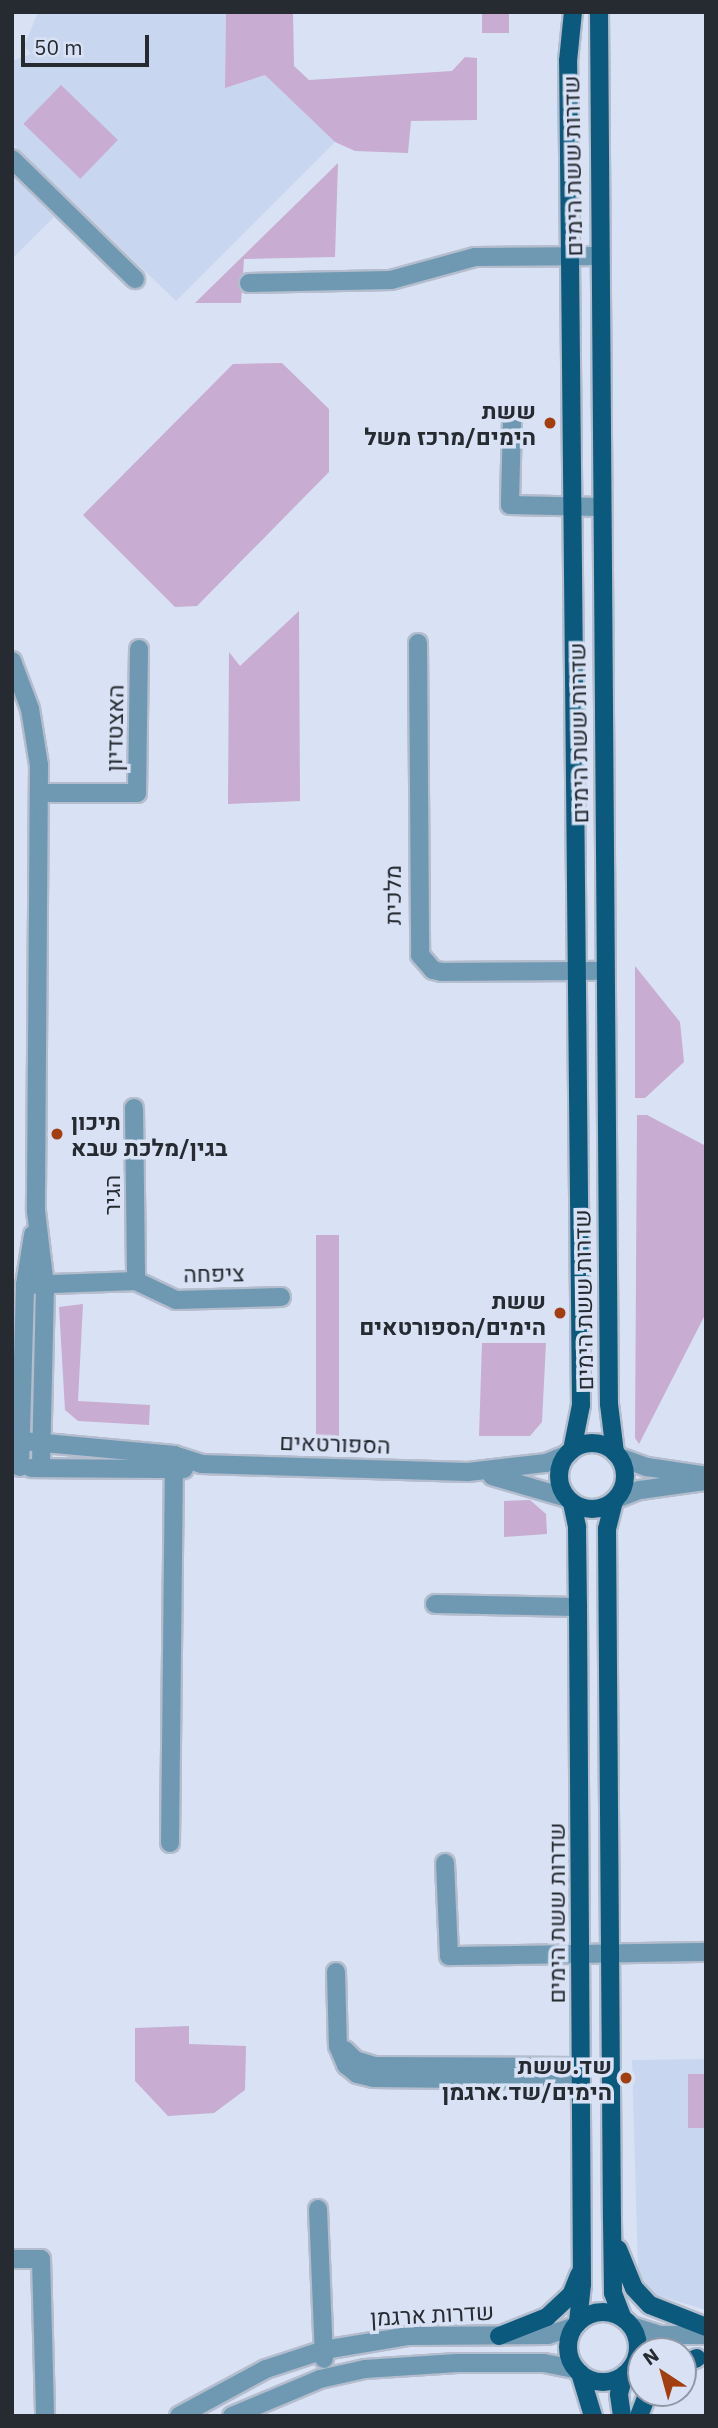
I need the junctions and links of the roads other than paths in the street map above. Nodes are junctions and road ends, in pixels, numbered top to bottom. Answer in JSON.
{"nodes":[{"id":1,"x":573,"y":12,"type":"edge"},
{"id":2,"x":599,"y":12,"type":"edge"},
{"id":3,"x":12,"y":159,"type":"edge"},
{"id":4,"x":570,"y":256,"type":"junction"},
{"id":5,"x":598,"y":256,"type":"junction"},
{"id":6,"x":135,"y":279,"type":"dead end"},
{"id":7,"x":249,"y":283,"type":"dead end"},
{"id":8,"x":512,"y":421,"type":"dead end"},
{"id":9,"x":572,"y":507,"type":"junction"},
{"id":10,"x":600,"y":507,"type":"junction"},
{"id":11,"x":418,"y":643,"type":"dead end"},
{"id":12,"x":139,"y":649,"type":"dead end"},
{"id":13,"x":12,"y":661,"type":"edge"},
{"id":14,"x":39,"y":793,"type":"junction"},
{"id":15,"x":577,"y":971,"type":"junction"},
{"id":16,"x":605,"y":971,"type":"junction"},
{"id":17,"x":134,"y":1108,"type":"dead end"},
{"id":18,"x":36,"y":1211,"type":"junction"},
{"id":19,"x":136,"y":1281,"type":"junction"},
{"id":20,"x":25,"y":1286,"type":"junction"},
{"id":21,"x":45,"y":1287,"type":"junction"},
{"id":22,"x":281,"y":1297,"type":"dead end"},
{"id":23,"x":17,"y":1441,"type":"edge"},
{"id":24,"x":41,"y":1444,"type":"junction"},
{"id":25,"x":570,"y":1452,"type":"junction"},
{"id":26,"x":617,"y":1455,"type":"junction"},
{"id":27,"x":174,"y":1464,"type":"junction"},
{"id":28,"x":16,"y":1467,"type":"edge"},
{"id":29,"x":41,"y":1468,"type":"junction"},
{"id":30,"x":468,"y":1472,"type":"junction"},
{"id":31,"x":706,"y":1476,"type":"edge"},
{"id":32,"x":706,"y":1481,"type":"edge"},
{"id":33,"x":570,"y":1500,"type":"junction"},
{"id":34,"x":615,"y":1500,"type":"junction"},
{"id":35,"x":435,"y":1604,"type":"dead end"},
{"id":36,"x":578,"y":1607,"type":"junction"},
{"id":37,"x":170,"y":1843,"type":"dead end"},
{"id":38,"x":445,"y":1863,"type":"dead end"},
{"id":39,"x":706,"y":1952,"type":"edge"},
{"id":40,"x":580,"y":1954,"type":"junction"},
{"id":41,"x":610,"y":1954,"type":"junction"},
{"id":42,"x":336,"y":1972,"type":"dead end"},
{"id":43,"x":581,"y":2073,"type":"junction"},
{"id":44,"x":318,"y":2209,"type":"dead end"},
{"id":45,"x":612,"y":2220,"type":"junction"},
{"id":46,"x":12,"y":2259,"type":"edge"},
{"id":47,"x":582,"y":2269,"type":"junction"},
{"id":48,"x":627,"y":2321,"type":"junction"},
{"id":49,"x":577,"y":2324,"type":"junction"},
{"id":50,"x":706,"y":2327,"type":"edge"},
{"id":51,"x":706,"y":2335,"type":"edge"},
{"id":52,"x":499,"y":2336,"type":"junction"},
{"id":53,"x":635,"y":2337,"type":"edge"},
{"id":54,"x":324,"y":2350,"type":"junction"},
{"id":55,"x":578,"y":2371,"type":"junction"},
{"id":56,"x":627,"y":2371,"type":"edge"},
{"id":57,"x":324,"y":2379,"type":"junction"},
{"id":58,"x":627,"y":2379,"type":"edge"},
{"id":59,"x":45,"y":2416,"type":"edge"},
{"id":60,"x":179,"y":2416,"type":"edge"},
{"id":61,"x":232,"y":2416,"type":"edge"},
{"id":62,"x":593,"y":2416,"type":"edge"},
{"id":63,"x":622,"y":2416,"type":"edge"}],
"edges":[{"from":1,"to":4,"type":"main road","name":"שדרות ששת הימים"},
{"from":2,"to":5,"type":"main road","name":"שדרות ששת הימים"},
{"from":3,"to":6,"type":"street"},
{"from":4,"to":5,"type":"street"},
{"from":4,"to":7,"type":"street"},
{"from":4,"to":9,"type":"main road","name":"שדרות ששת הימים"},
{"from":5,"to":10,"type":"main road","name":"שדרות ששת הימים"},
{"from":8,"to":9,"type":"street"},
{"from":9,"to":10,"type":"street"},
{"from":9,"to":15,"type":"main road","name":"שדרות ששת הימים"},
{"from":10,"to":16,"type":"main road","name":"שדרות ששת הימים"},
{"from":11,"to":15,"type":"street","name":"מלכית"},
{"from":12,"to":14,"type":"street","name":"האצטדיון"},
{"from":13,"to":14,"type":"street"},
{"from":14,"to":18,"type":"street"},
{"from":15,"to":16,"type":"street","name":"מלכית"},
{"from":15,"to":25,"type":"main road","name":"שדרות ששת הימים"},
{"from":16,"to":26,"type":"main road","name":"שדרות ששת הימים"},
{"from":17,"to":19,"type":"street","name":"הגיר"},
{"from":18,"to":20,"type":"street"},
{"from":18,"to":21,"type":"street"},
{"from":19,"to":21,"type":"street","name":"ציפחה"},
{"from":19,"to":22,"type":"street","name":"ציפחה"},
{"from":20,"to":21,"type":"street","name":"ציפחה"},
{"from":20,"to":23,"type":"street"},
{"from":21,"to":24,"type":"street"},
{"from":23,"to":24,"type":"street","name":"הספורטאים"},
{"from":23,"to":28,"type":"street"},
{"from":24,"to":27,"type":"street","name":"הספורטאים"},
{"from":24,"to":29,"type":"street"},
{"from":25,"to":26,"type":"main road"},
{"from":25,"to":30,"type":"street","name":"הספורטאים"},
{"from":25,"to":33,"type":"main road"},
{"from":26,"to":31,"type":"street"},
{"from":26,"to":34,"type":"main road"},
{"from":27,"to":29,"type":"street","name":"הספורטאים"},
{"from":27,"to":30,"type":"street","name":"הספורטאים"},
{"from":27,"to":37,"type":"street"},
{"from":28,"to":29,"type":"street","name":"הספורטאים"},
{"from":30,"to":33,"type":"street","name":"הספורטאים"},
{"from":32,"to":34,"type":"street"},
{"from":33,"to":34,"type":"main road"},
{"from":33,"to":36,"type":"main road","name":"שדרות ששת הימים"},
{"from":34,"to":41,"type":"main road"},
{"from":35,"to":36,"type":"street"},
{"from":36,"to":40,"type":"main road","name":"שדרות ששת הימים"},
{"from":38,"to":40,"type":"street"},
{"from":39,"to":41,"type":"street"},
{"from":40,"to":41,"type":"street"},
{"from":40,"to":43,"type":"main road","name":"שדרות ששת הימים"},
{"from":41,"to":45,"type":"main road"},
{"from":42,"to":43,"type":"street"},
{"from":43,"to":47,"type":"main road","name":"שדרות ששת הימים"},
{"from":44,"to":54,"type":"street"},
{"from":45,"to":48,"type":"main road"},
{"from":45,"to":50,"type":"main road"},
{"from":46,"to":59,"type":"street"},
{"from":47,"to":49,"type":"main road","name":"שדרות ששת הימים"},
{"from":47,"to":52,"type":"main road"},
{"from":48,"to":49,"type":"main road"},
{"from":48,"to":51,"type":"street"},
{"from":48,"to":53,"type":"main road"},
{"from":49,"to":52,"type":"street","name":"שדרות ארגמן"},
{"from":49,"to":55,"type":"main road"},
{"from":52,"to":54,"type":"street","name":"שדרות ארגמן"},
{"from":54,"to":57,"type":"street"},
{"from":54,"to":60,"type":"street","name":"שדרות ארגמן"},
{"from":55,"to":56,"type":"main road"},
{"from":55,"to":57,"type":"street"},
{"from":55,"to":62,"type":"main road"},
{"from":57,"to":61,"type":"street"},
{"from":58,"to":63,"type":"main road"}]}
